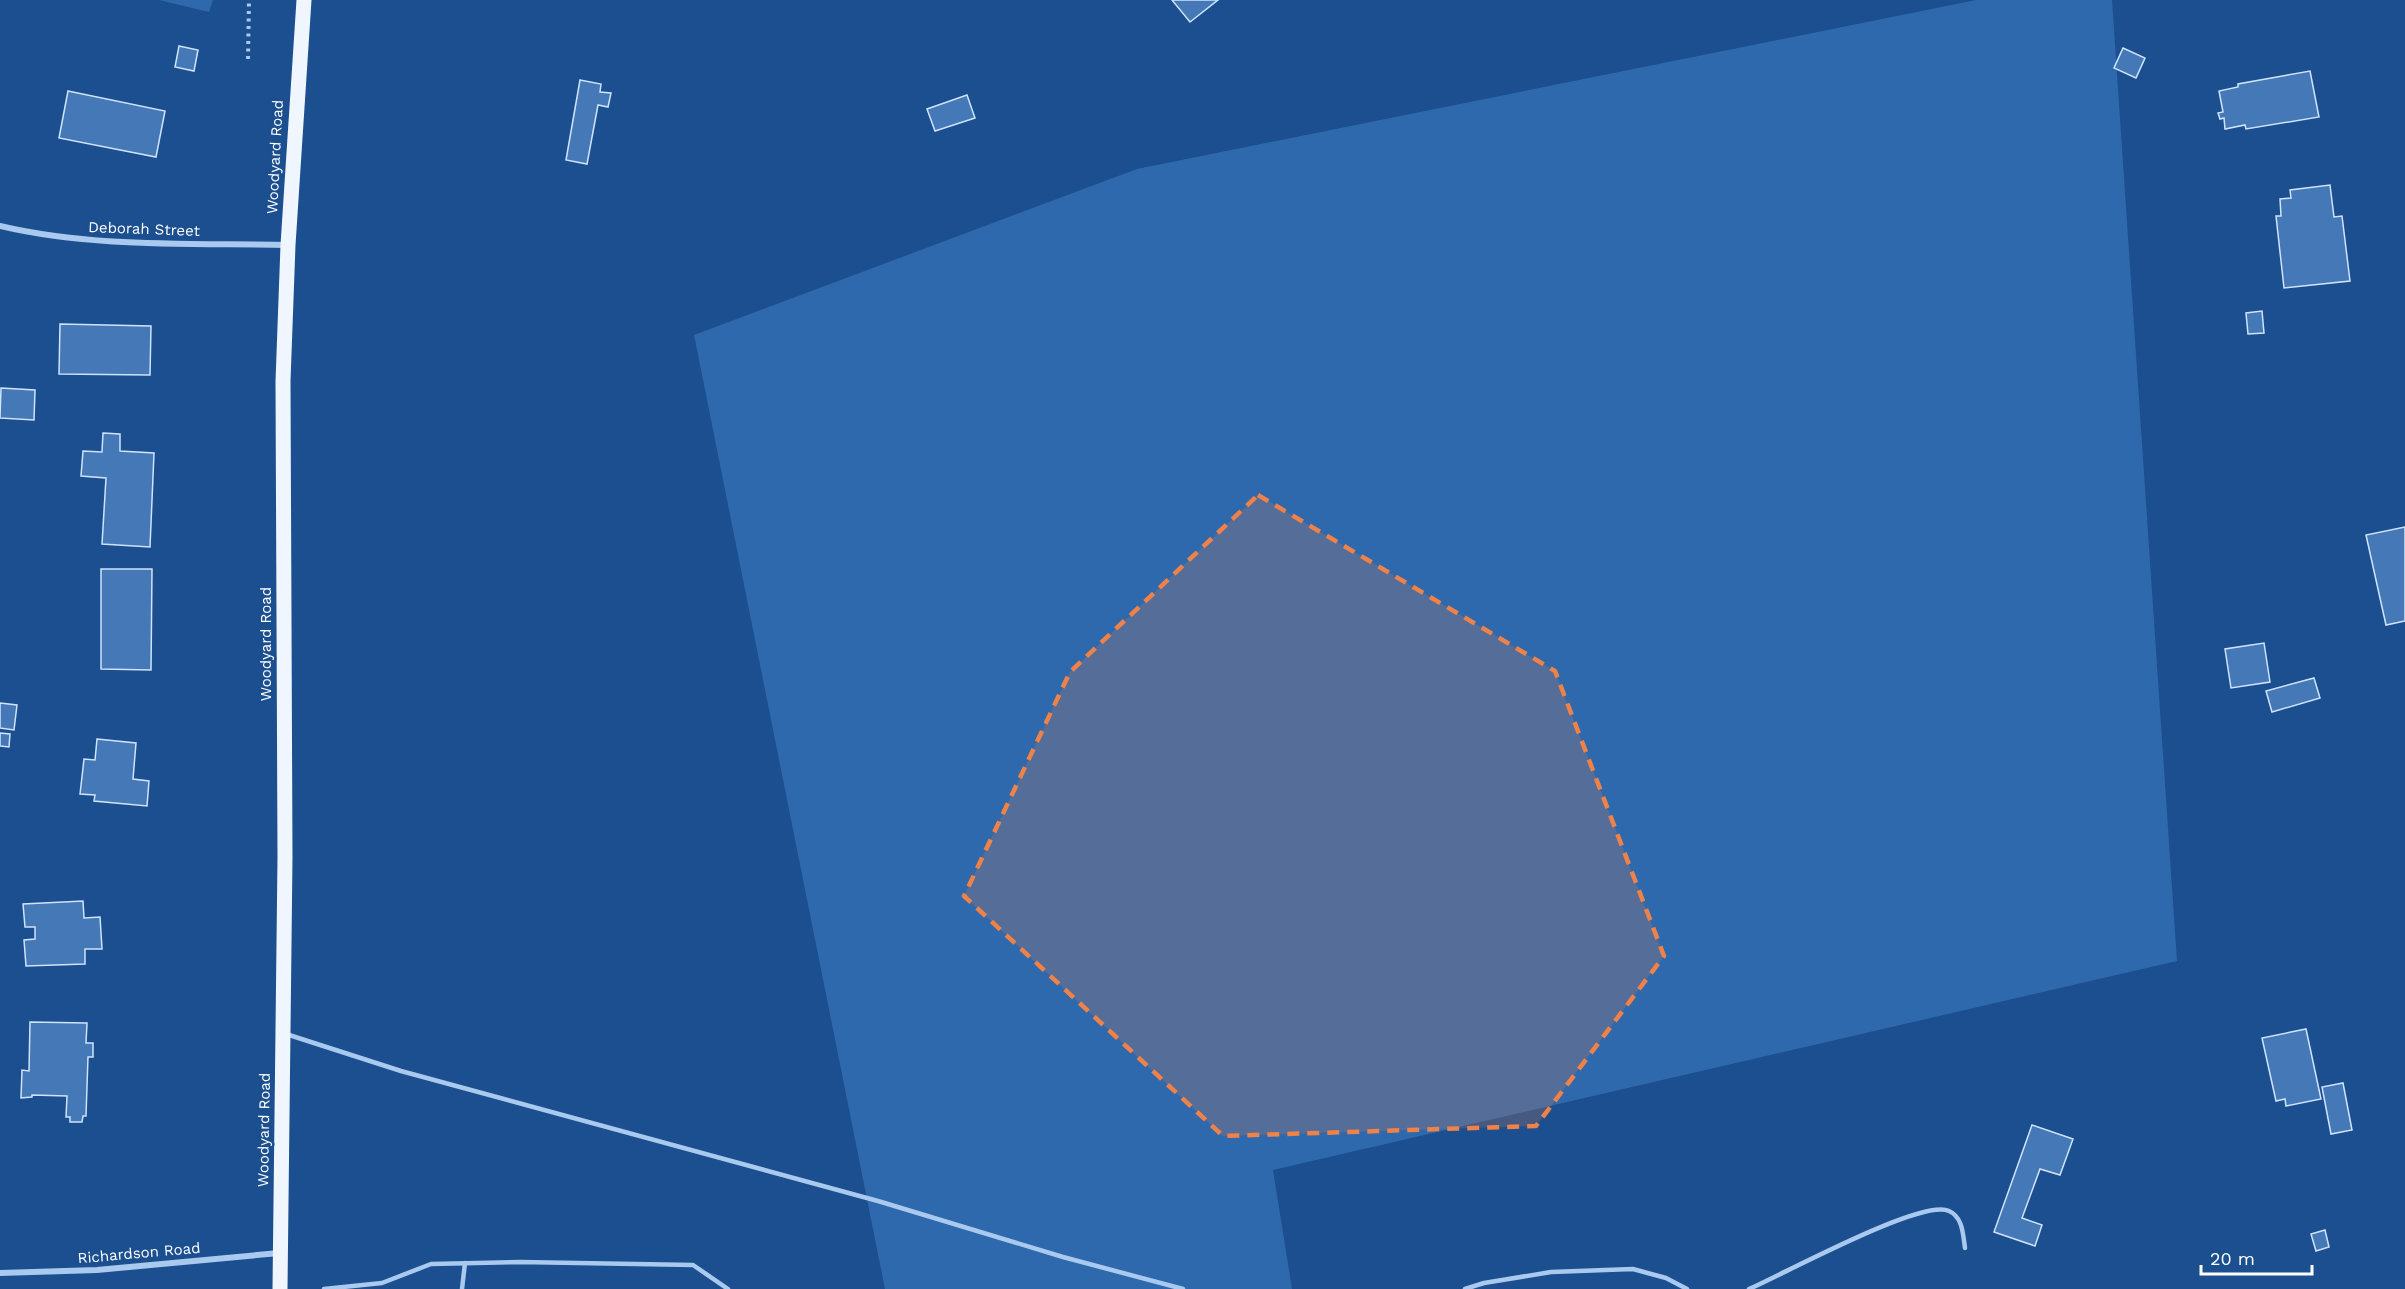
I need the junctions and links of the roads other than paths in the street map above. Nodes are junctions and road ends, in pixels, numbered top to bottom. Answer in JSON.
{"nodes":[{"id":1,"x":304,"y":0,"type":"edge"},
{"id":2,"x":0,"y":226,"type":"edge"},
{"id":3,"x":288,"y":244,"type":"junction"},
{"id":4,"x":284,"y":1033,"type":"junction"},
{"id":5,"x":1965,"y":1248,"type":"dead end"},
{"id":6,"x":279,"y":1253,"type":"junction"},
{"id":7,"x":465,"y":1263,"type":"junction"},
{"id":8,"x":0,"y":1273,"type":"edge"},
{"id":9,"x":280,"y":1289,"type":"edge"},
{"id":10,"x":324,"y":1289,"type":"edge"},
{"id":11,"x":462,"y":1289,"type":"edge"},
{"id":12,"x":728,"y":1289,"type":"edge"},
{"id":13,"x":1184,"y":1289,"type":"edge"},
{"id":14,"x":1465,"y":1289,"type":"edge"},
{"id":15,"x":1687,"y":1289,"type":"edge"},
{"id":16,"x":1749,"y":1289,"type":"edge"}],
"edges":[{"from":1,"to":3,"type":"main road","name":"Woodyard Road"},
{"from":2,"to":3,"type":"street","name":"Deborah Street"},
{"from":3,"to":4,"type":"main road","name":"Woodyard Road"},
{"from":4,"to":6,"type":"main road","name":"Woodyard Road"},
{"from":4,"to":13,"type":"lane"},
{"from":5,"to":16,"type":"lane"},
{"from":6,"to":8,"type":"street","name":"Richardson Road"},
{"from":6,"to":9,"type":"main road","name":"Woodyard Road"},
{"from":7,"to":10,"type":"lane"},
{"from":7,"to":11,"type":"lane"},
{"from":7,"to":12,"type":"lane"},
{"from":14,"to":15,"type":"lane"}]}
